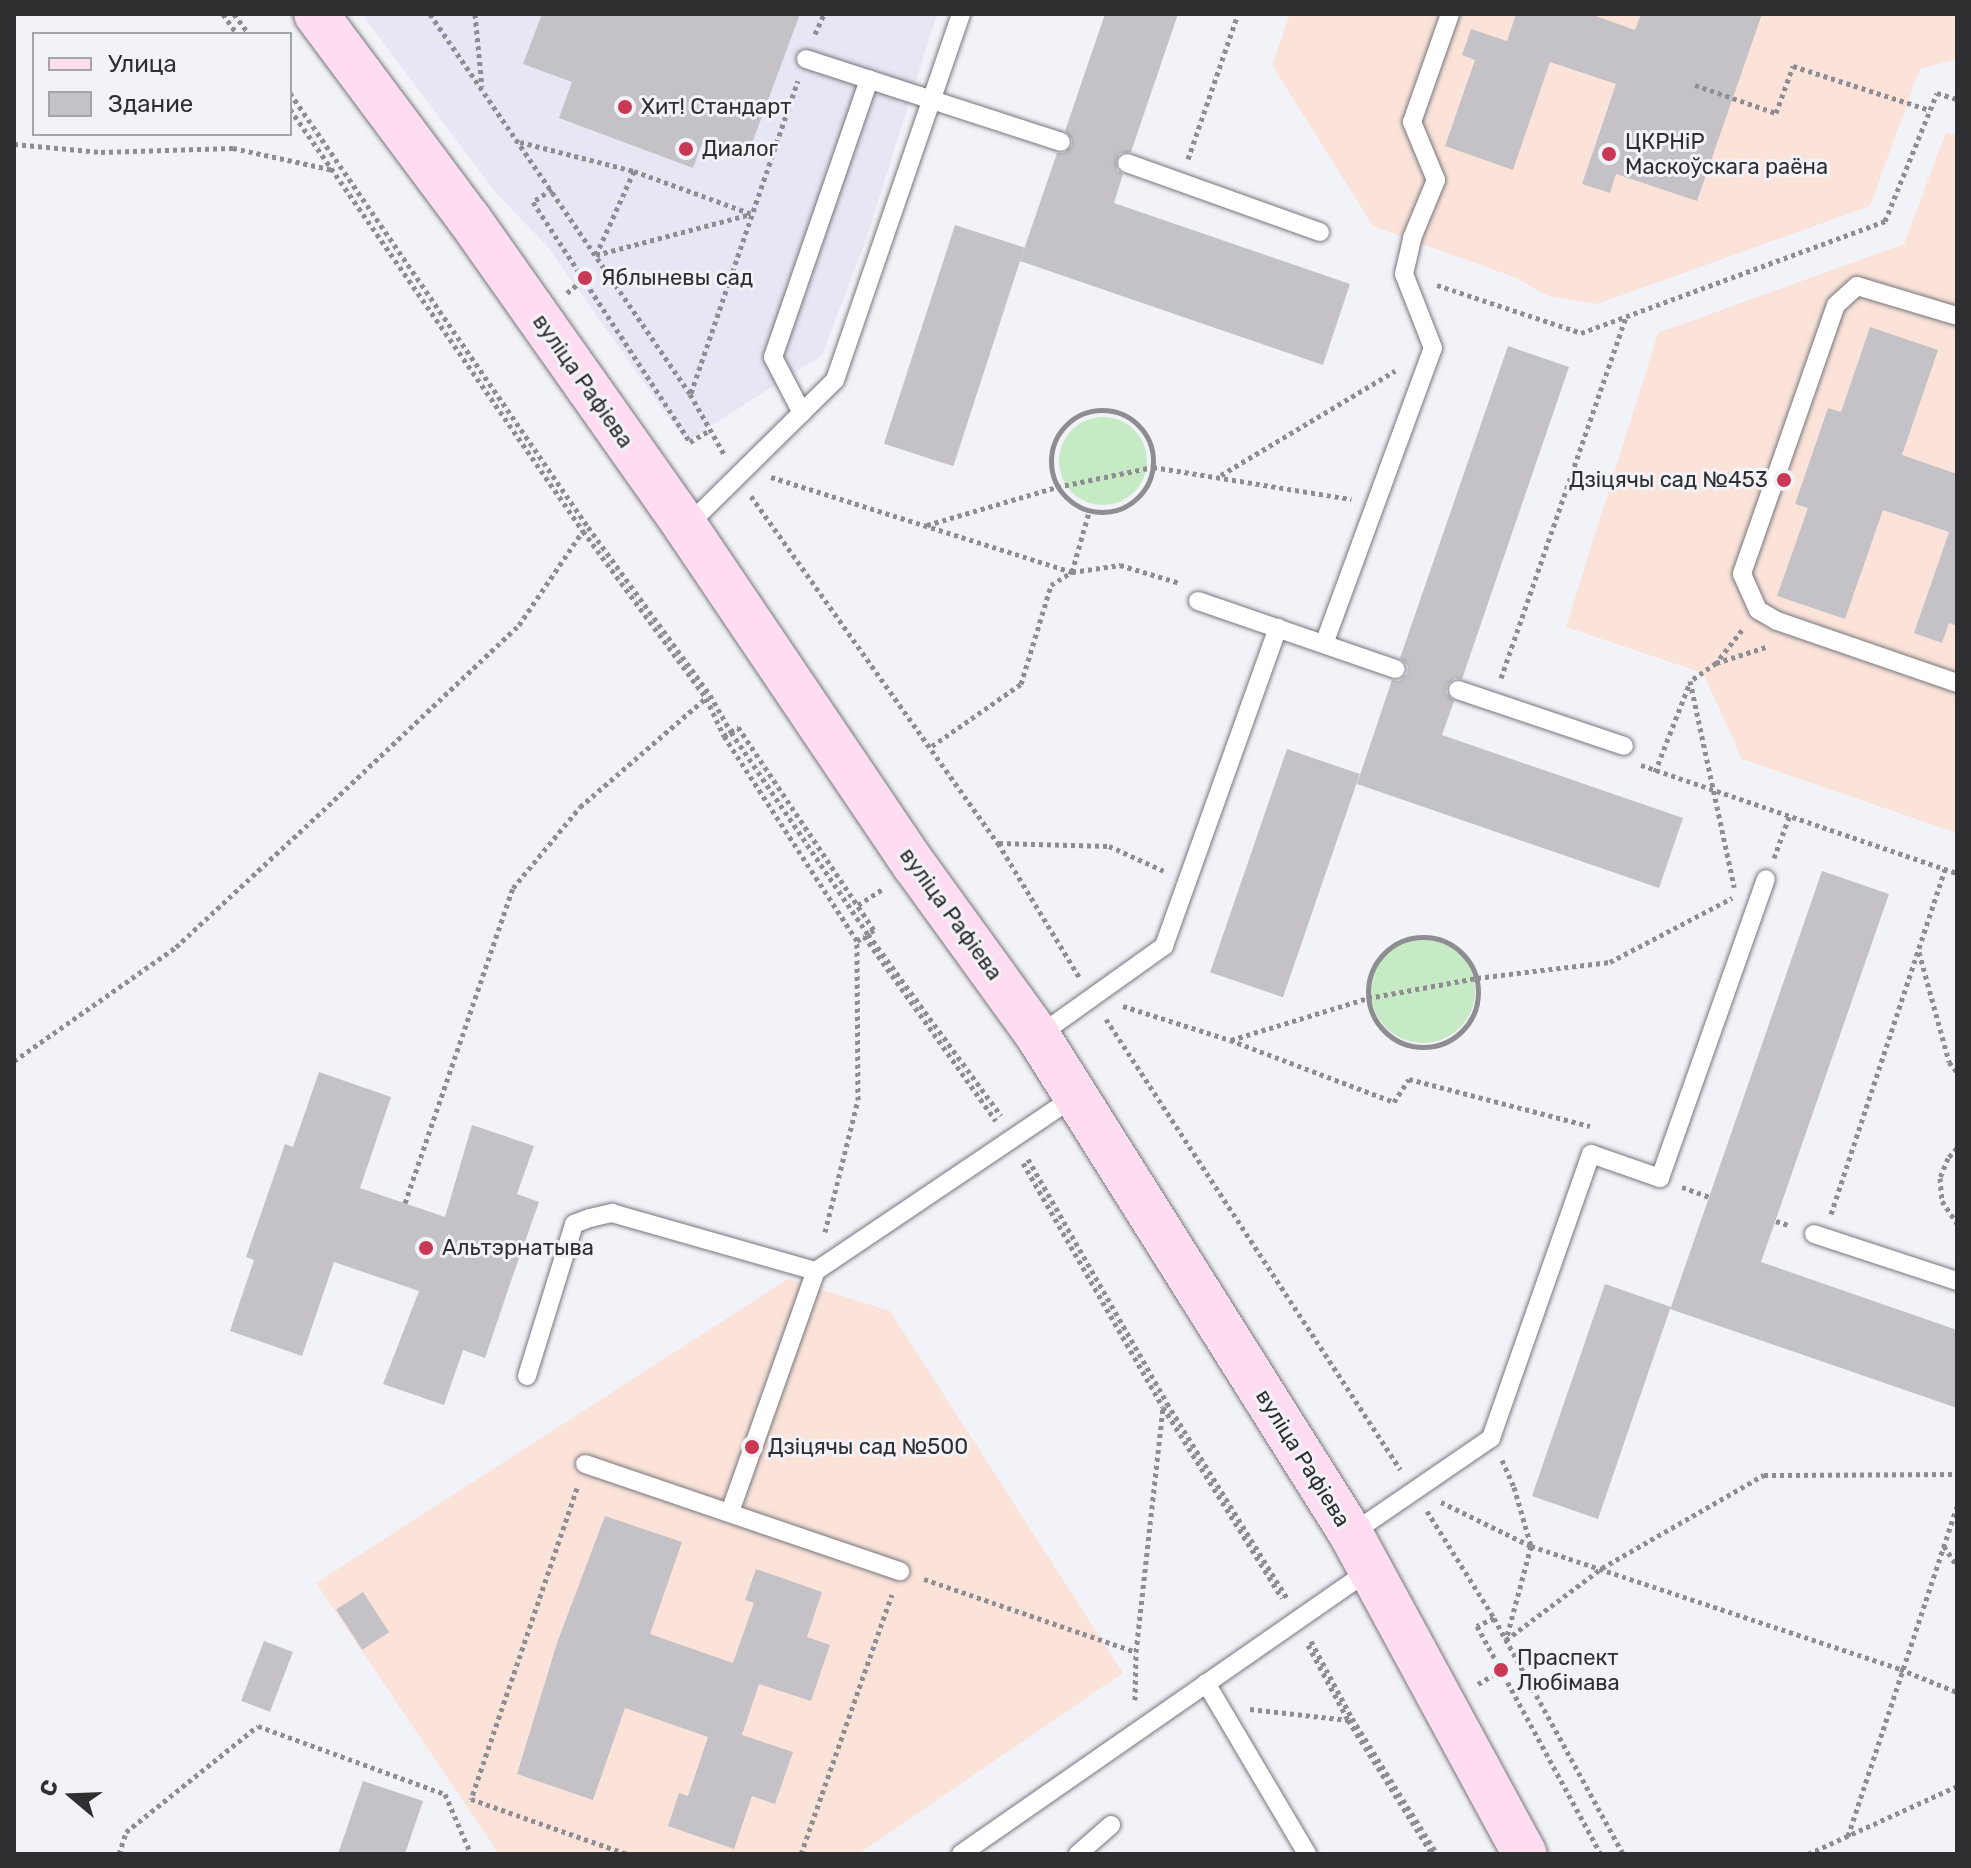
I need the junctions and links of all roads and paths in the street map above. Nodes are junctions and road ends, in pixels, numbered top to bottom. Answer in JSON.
{"nodes":[{"id":1,"x":223,"y":14,"type":"edge"},
{"id":2,"x":234,"y":14,"type":"edge"},
{"id":3,"x":316,"y":14,"type":"edge"},
{"id":4,"x":430,"y":14,"type":"edge"},
{"id":5,"x":475,"y":14,"type":"edge"},
{"id":6,"x":824,"y":14,"type":"edge"},
{"id":7,"x":961,"y":14,"type":"edge"},
{"id":8,"x":1238,"y":14,"type":"edge"},
{"id":9,"x":1450,"y":14,"type":"edge"},
{"id":10,"x":236,"y":32,"type":"edge"},
{"id":11,"x":248,"y":32,"type":"edge"},
{"id":12,"x":806,"y":59,"type":"junction"},
{"id":13,"x":869,"y":79,"type":"junction"},
{"id":14,"x":1695,"y":85,"type":"dead end"},
{"id":15,"x":482,"y":88,"type":"junction"},
{"id":16,"x":292,"y":96,"type":"edge"},
{"id":17,"x":1957,"y":99,"type":"edge"},
{"id":18,"x":931,"y":100,"type":"junction"},
{"id":19,"x":1930,"y":110,"type":"junction"},
{"id":20,"x":292,"y":112,"type":"edge"},
{"id":21,"x":520,"y":142,"type":"junction"},
{"id":22,"x":1061,"y":142,"type":"dead end"},
{"id":23,"x":14,"y":144,"type":"edge"},
{"id":24,"x":1127,"y":163,"type":"dead end"},
{"id":25,"x":341,"y":166,"type":"junction"},
{"id":26,"x":333,"y":170,"type":"junction"},
{"id":27,"x":634,"y":171,"type":"junction"},
{"id":28,"x":1175,"y":180,"type":"junction"},
{"id":29,"x":552,"y":189,"type":"junction"},
{"id":30,"x":752,"y":214,"type":"junction"},
{"id":31,"x":1320,"y":232,"type":"dead end"},
{"id":32,"x":596,"y":255,"type":"junction"},
{"id":33,"x":1404,"y":274,"type":"junction"},
{"id":34,"x":1957,"y":316,"type":"edge"},
{"id":35,"x":1626,"y":317,"type":"junction"},
{"id":36,"x":1433,"y":348,"type":"junction"},
{"id":37,"x":690,"y":394,"type":"junction"},
{"id":38,"x":802,"y":413,"type":"junction"},
{"id":39,"x":710,"y":430,"type":"junction"},
{"id":40,"x":1153,"y":467,"type":"junction"},
{"id":41,"x":740,"y":472,"type":"junction"},
{"id":42,"x":1220,"y":475,"type":"junction"},
{"id":43,"x":1057,"y":487,"type":"junction"},
{"id":44,"x":1375,"y":503,"type":"junction"},
{"id":45,"x":1089,"y":512,"type":"junction"},
{"id":46,"x":926,"y":525,"type":"junction"},
{"id":47,"x":686,"y":527,"type":"junction"},
{"id":48,"x":583,"y":531,"type":"junction"},
{"id":49,"x":1072,"y":572,"type":"junction"},
{"id":50,"x":1197,"y":594,"type":"joint"},
{"id":51,"x":1758,"y":610,"type":"junction"},
{"id":52,"x":1278,"y":628,"type":"junction"},
{"id":53,"x":1809,"y":633,"type":"junction"},
{"id":54,"x":1324,"y":644,"type":"junction"},
{"id":55,"x":1716,"y":663,"type":"junction"},
{"id":56,"x":1396,"y":669,"type":"dead end"},
{"id":57,"x":1690,"y":681,"type":"junction"},
{"id":58,"x":1957,"y":683,"type":"edge"},
{"id":59,"x":1458,"y":690,"type":"dead end"},
{"id":60,"x":708,"y":696,"type":"junction"},
{"id":61,"x":1492,"y":699,"type":"junction"},
{"id":62,"x":731,"y":732,"type":"junction"},
{"id":63,"x":724,"y":736,"type":"junction"},
{"id":64,"x":932,"y":746,"type":"junction"},
{"id":65,"x":1624,"y":746,"type":"joint"},
{"id":66,"x":1655,"y":772,"type":"junction"},
{"id":67,"x":1715,"y":792,"type":"junction"},
{"id":68,"x":1789,"y":817,"type":"junction"},
{"id":69,"x":998,"y":843,"type":"junction"},
{"id":70,"x":1945,"y":869,"type":"junction"},
{"id":71,"x":1957,"y":873,"type":"edge"},
{"id":72,"x":1766,"y":879,"type":"joint"},
{"id":73,"x":1185,"y":881,"type":"junction"},
{"id":74,"x":866,"y":935,"type":"junction"},
{"id":75,"x":857,"y":941,"type":"junction"},
{"id":76,"x":1919,"y":952,"type":"junction"},
{"id":77,"x":1477,"y":978,"type":"junction"},
{"id":78,"x":1091,"y":996,"type":"junction"},
{"id":79,"x":1368,"y":998,"type":"junction"},
{"id":80,"x":1038,"y":1036,"type":"junction"},
{"id":81,"x":1230,"y":1040,"type":"junction"},
{"id":82,"x":14,"y":1061,"type":"edge"},
{"id":83,"x":1957,"y":1072,"type":"edge"},
{"id":84,"x":1075,"y":1096,"type":"junction"},
{"id":85,"x":1599,"y":1128,"type":"dead end"},
{"id":86,"x":1012,"y":1137,"type":"junction"},
{"id":87,"x":1957,"y":1148,"type":"edge"},
{"id":88,"x":405,"y":1203,"type":"dead end"},
{"id":89,"x":1957,"y":1223,"type":"edge"},
{"id":90,"x":1819,"y":1235,"type":"joint"},
{"id":91,"x":816,"y":1271,"type":"junction"},
{"id":92,"x":1957,"y":1281,"type":"edge"},
{"id":93,"x":527,"y":1376,"type":"dead end"},
{"id":94,"x":1165,"y":1405,"type":"junction"},
{"id":95,"x":1491,"y":1438,"type":"junction"},
{"id":96,"x":585,"y":1464,"type":"joint"},
{"id":97,"x":1957,"y":1474,"type":"edge"},
{"id":98,"x":1414,"y":1489,"type":"junction"},
{"id":99,"x":1957,"y":1507,"type":"edge"},
{"id":100,"x":730,"y":1512,"type":"junction"},
{"id":101,"x":1944,"y":1545,"type":"junction"},
{"id":102,"x":1531,"y":1546,"type":"junction"},
{"id":103,"x":1360,"y":1552,"type":"junction"},
{"id":104,"x":1957,"y":1566,"type":"edge"},
{"id":105,"x":1602,"y":1568,"type":"junction"},
{"id":106,"x":900,"y":1571,"type":"junction"},
{"id":107,"x":1494,"y":1618,"type":"junction"},
{"id":108,"x":1297,"y":1619,"type":"junction"},
{"id":109,"x":1506,"y":1640,"type":"junction"},
{"id":110,"x":1136,"y":1652,"type":"junction"},
{"id":111,"x":1900,"y":1669,"type":"junction"},
{"id":112,"x":1206,"y":1683,"type":"junction"},
{"id":113,"x":1957,"y":1692,"type":"edge"},
{"id":114,"x":1219,"y":1705,"type":"junction"},
{"id":115,"x":1350,"y":1719,"type":"junction"},
{"id":116,"x":1134,"y":1733,"type":"junction"},
{"id":117,"x":1957,"y":1786,"type":"edge"},
{"id":118,"x":1111,"y":1825,"type":"dead end"},
{"id":119,"x":1848,"y":1836,"type":"junction"},
{"id":120,"x":970,"y":1852,"type":"edge"},
{"id":121,"x":119,"y":1854,"type":"edge"},
{"id":122,"x":471,"y":1854,"type":"edge"},
{"id":123,"x":627,"y":1854,"type":"edge"},
{"id":124,"x":801,"y":1854,"type":"edge"},
{"id":125,"x":1078,"y":1854,"type":"edge"},
{"id":126,"x":1307,"y":1854,"type":"edge"},
{"id":127,"x":1434,"y":1854,"type":"edge"},
{"id":128,"x":1525,"y":1854,"type":"edge"},
{"id":129,"x":1601,"y":1854,"type":"edge"},
{"id":130,"x":1623,"y":1854,"type":"edge"},
{"id":131,"x":1808,"y":1854,"type":"edge"}],
"edges":[{"from":1,"to":10,"type":"path"},
{"from":2,"to":11,"type":"path"},
{"from":3,"to":47,"type":"main road","name":"вуліца Рафіева"},
{"from":4,"to":15,"type":"path"},
{"from":5,"to":15,"type":"path"},
{"from":6,"to":12,"type":"path"},
{"from":7,"to":18,"type":"lane"},
{"from":8,"to":28,"type":"path"},
{"from":9,"to":33,"type":"lane"},
{"from":12,"to":13,"type":"lane"},
{"from":12,"to":30,"type":"path"},
{"from":13,"to":18,"type":"lane"},
{"from":13,"to":38,"type":"lane"},
{"from":14,"to":19,"type":"path"},
{"from":15,"to":21,"type":"path"},
{"from":16,"to":25,"type":"path"},
{"from":17,"to":19,"type":"path"},
{"from":18,"to":22,"type":"lane"},
{"from":18,"to":38,"type":"lane"},
{"from":19,"to":35,"type":"path"},
{"from":20,"to":26,"type":"path"},
{"from":21,"to":27,"type":"path"},
{"from":21,"to":29,"type":"path"},
{"from":23,"to":26,"type":"path"},
{"from":24,"to":28,"type":"lane"},
{"from":25,"to":26,"type":"path"},
{"from":25,"to":60,"type":"path"},
{"from":26,"to":48,"type":"path"},
{"from":27,"to":30,"type":"path"},
{"from":27,"to":32,"type":"path"},
{"from":28,"to":31,"type":"lane"},
{"from":29,"to":32,"type":"path"},
{"from":29,"to":39,"type":"path"},
{"from":30,"to":32,"type":"path"},
{"from":30,"to":37,"type":"path"},
{"from":32,"to":37,"type":"path"},
{"from":33,"to":35,"type":"path"},
{"from":33,"to":36,"type":"lane"},
{"from":34,"to":51,"type":"lane"},
{"from":35,"to":61,"type":"path"},
{"from":36,"to":42,"type":"path"},
{"from":36,"to":44,"type":"lane"},
{"from":37,"to":39,"type":"path"},
{"from":38,"to":41,"type":"lane"},
{"from":39,"to":41,"type":"path"},
{"from":40,"to":42,"type":"path"},
{"from":40,"to":43,"type":"path"},
{"from":40,"to":43,"type":"path"},
{"from":40,"to":45,"type":"path"},
{"from":41,"to":46,"type":"path"},
{"from":41,"to":47,"type":"lane"},
{"from":41,"to":64,"type":"path"},
{"from":42,"to":44,"type":"path"},
{"from":43,"to":45,"type":"path"},
{"from":43,"to":46,"type":"path"},
{"from":44,"to":54,"type":"lane"},
{"from":45,"to":49,"type":"path"},
{"from":46,"to":49,"type":"path"},
{"from":47,"to":80,"type":"main road","name":"вуліца Рафіева"},
{"from":48,"to":60,"type":"path"},
{"from":48,"to":82,"type":"path"},
{"from":49,"to":50,"type":"path"},
{"from":49,"to":64,"type":"path"},
{"from":50,"to":52,"type":"lane"},
{"from":51,"to":53,"type":"lane"},
{"from":51,"to":55,"type":"path"},
{"from":52,"to":54,"type":"lane"},
{"from":52,"to":73,"type":"lane"},
{"from":53,"to":55,"type":"path"},
{"from":53,"to":58,"type":"lane"},
{"from":54,"to":56,"type":"lane"},
{"from":55,"to":57,"type":"path"},
{"from":57,"to":66,"type":"path"},
{"from":57,"to":67,"type":"path"},
{"from":59,"to":61,"type":"lane"},
{"from":60,"to":62,"type":"path"},
{"from":60,"to":63,"type":"path"},
{"from":60,"to":88,"type":"path"},
{"from":61,"to":65,"type":"lane"},
{"from":62,"to":63,"type":"path"},
{"from":62,"to":74,"type":"path"},
{"from":63,"to":75,"type":"path"},
{"from":64,"to":69,"type":"path"},
{"from":65,"to":66,"type":"path"},
{"from":66,"to":67,"type":"path"},
{"from":67,"to":68,"type":"path"},
{"from":67,"to":77,"type":"path"},
{"from":68,"to":70,"type":"path"},
{"from":68,"to":72,"type":"path"},
{"from":69,"to":73,"type":"path"},
{"from":69,"to":78,"type":"path"},
{"from":70,"to":71,"type":"path"},
{"from":70,"to":76,"type":"path"},
{"from":72,"to":95,"type":"lane"},
{"from":73,"to":78,"type":"lane"},
{"from":74,"to":75,"type":"path"},
{"from":74,"to":86,"type":"path"},
{"from":75,"to":91,"type":"path"},
{"from":76,"to":83,"type":"path"},
{"from":76,"to":90,"type":"path"},
{"from":77,"to":79,"type":"path"},
{"from":77,"to":79,"type":"path"},
{"from":77,"to":79,"type":"path"},
{"from":78,"to":80,"type":"lane"},
{"from":78,"to":81,"type":"path"},
{"from":78,"to":98,"type":"path"},
{"from":79,"to":81,"type":"path"},
{"from":80,"to":84,"type":"main road","name":"вуліца Рафіева"},
{"from":81,"to":85,"type":"path"},
{"from":84,"to":86,"type":"lane"},
{"from":84,"to":103,"type":"main road","name":"вуліца Рафіева"},
{"from":86,"to":91,"type":"lane"},
{"from":86,"to":94,"type":"path"},
{"from":87,"to":89,"type":"path"},
{"from":90,"to":92,"type":"lane"},
{"from":91,"to":93,"type":"lane"},
{"from":91,"to":100,"type":"lane"},
{"from":94,"to":108,"type":"path"},
{"from":94,"to":110,"type":"path"},
{"from":95,"to":98,"type":"lane"},
{"from":95,"to":102,"type":"path"},
{"from":96,"to":100,"type":"lane"},
{"from":96,"to":123,"type":"path"},
{"from":97,"to":105,"type":"path"},
{"from":98,"to":102,"type":"path"},
{"from":98,"to":103,"type":"lane"},
{"from":98,"to":107,"type":"path"},
{"from":99,"to":101,"type":"path"},
{"from":100,"to":106,"type":"lane"},
{"from":101,"to":104,"type":"path"},
{"from":101,"to":111,"type":"path"},
{"from":102,"to":105,"type":"path"},
{"from":102,"to":109,"type":"path"},
{"from":103,"to":108,"type":"lane"},
{"from":103,"to":128,"type":"main road","name":"вуліца Рафіева"},
{"from":105,"to":109,"type":"path"},
{"from":105,"to":111,"type":"path"},
{"from":106,"to":110,"type":"path"},
{"from":106,"to":124,"type":"path"},
{"from":107,"to":109,"type":"path"},
{"from":107,"to":129,"type":"path"},
{"from":108,"to":112,"type":"lane"},
{"from":108,"to":115,"type":"path"},
{"from":109,"to":130,"type":"path"},
{"from":110,"to":116,"type":"path"},
{"from":111,"to":113,"type":"path"},
{"from":111,"to":119,"type":"path"},
{"from":112,"to":114,"type":"lane"},
{"from":112,"to":116,"type":"lane"},
{"from":114,"to":115,"type":"path"},
{"from":114,"to":126,"type":"lane"},
{"from":115,"to":127,"type":"path"},
{"from":116,"to":120,"type":"lane"},
{"from":117,"to":119,"type":"path"},
{"from":118,"to":125,"type":"lane"},
{"from":119,"to":131,"type":"path"},
{"from":121,"to":122,"type":"path"}]}
